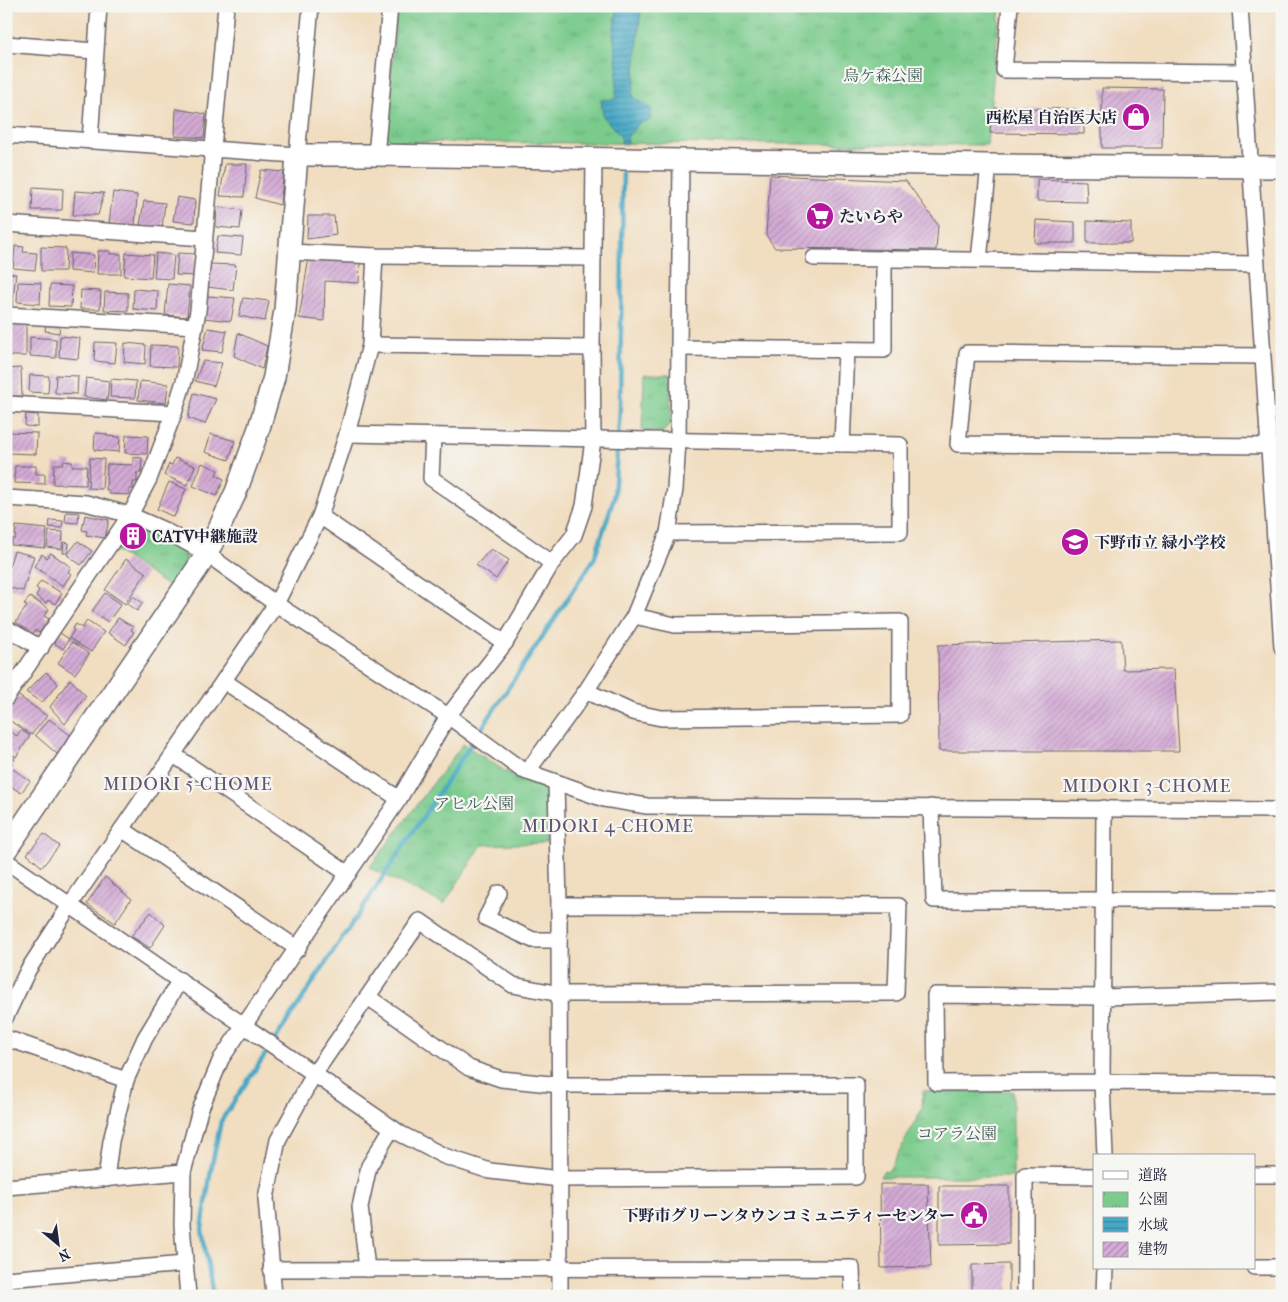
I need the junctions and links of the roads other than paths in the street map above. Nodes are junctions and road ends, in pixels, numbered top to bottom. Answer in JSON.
{"nodes":[{"id":1,"x":99,"y":6,"type":"edge"},
{"id":2,"x":226,"y":6,"type":"edge"},
{"id":3,"x":311,"y":6,"type":"edge"},
{"id":4,"x":390,"y":6,"type":"edge"},
{"id":5,"x":1010,"y":6,"type":"edge"},
{"id":6,"x":1240,"y":6,"type":"edge"},
{"id":7,"x":6,"y":44,"type":"edge"},
{"id":8,"x":96,"y":50,"type":"junction"},
{"id":9,"x":1244,"y":72,"type":"junction"},
{"id":10,"x":6,"y":135,"type":"edge"},
{"id":11,"x":90,"y":141,"type":"junction"},
{"id":12,"x":212,"y":150,"type":"junction"},
{"id":13,"x":297,"y":155,"type":"junction"},
{"id":14,"x":376,"y":155,"type":"junction"},
{"id":15,"x":594,"y":158,"type":"junction"},
{"id":16,"x":681,"y":160,"type":"junction"},
{"id":17,"x":989,"y":165,"type":"junction"},
{"id":18,"x":1249,"y":166,"type":"junction"},
{"id":19,"x":1282,"y":167,"type":"edge"},
{"id":20,"x":6,"y":224,"type":"edge"},
{"id":21,"x":204,"y":238,"type":"junction"},
{"id":22,"x":289,"y":252,"type":"junction"},
{"id":23,"x":375,"y":256,"type":"junction"},
{"id":24,"x":592,"y":258,"type":"junction"},
{"id":25,"x":814,"y":258,"type":"dead end"},
{"id":26,"x":884,"y":258,"type":"junction"},
{"id":27,"x":979,"y":260,"type":"junction"},
{"id":28,"x":1256,"y":264,"type":"junction"},
{"id":29,"x":6,"y":315,"type":"edge"},
{"id":30,"x":195,"y":326,"type":"junction"},
{"id":31,"x":370,"y":344,"type":"junction"},
{"id":32,"x":592,"y":348,"type":"junction"},
{"id":33,"x":679,"y":348,"type":"junction"},
{"id":34,"x":846,"y":350,"type":"junction"},
{"id":35,"x":1262,"y":356,"type":"junction"},
{"id":36,"x":6,"y":404,"type":"edge"},
{"id":37,"x":174,"y":413,"type":"junction"},
{"id":38,"x":347,"y":434,"type":"junction"},
{"id":39,"x":433,"y":436,"type":"junction"},
{"id":40,"x":593,"y":440,"type":"junction"},
{"id":41,"x":678,"y":441,"type":"junction"},
{"id":42,"x":842,"y":444,"type":"junction"},
{"id":43,"x":1275,"y":445,"type":"edge"},
{"id":44,"x":6,"y":498,"type":"edge"},
{"id":45,"x":130,"y":515,"type":"junction"},
{"id":46,"x":320,"y":516,"type":"junction"},
{"id":47,"x":668,"y":533,"type":"junction"},
{"id":48,"x":207,"y":554,"type":"junction"},
{"id":49,"x":552,"y":563,"type":"junction"},
{"id":50,"x":276,"y":604,"type":"junction"},
{"id":51,"x":634,"y":616,"type":"junction"},
{"id":52,"x":6,"y":628,"type":"edge"},
{"id":53,"x":505,"y":644,"type":"junction"},
{"id":54,"x":1282,"y":647,"type":"edge"},
{"id":55,"x":41,"y":648,"type":"junction"},
{"id":56,"x":224,"y":681,"type":"junction"},
{"id":57,"x":586,"y":691,"type":"junction"},
{"id":58,"x":6,"y":698,"type":"edge"},
{"id":59,"x":448,"y":716,"type":"junction"},
{"id":60,"x":174,"y":756,"type":"junction"},
{"id":61,"x":527,"y":772,"type":"junction"},
{"id":62,"x":556,"y":783,"type":"junction"},
{"id":63,"x":399,"y":799,"type":"junction"},
{"id":64,"x":931,"y":806,"type":"junction"},
{"id":65,"x":1104,"y":808,"type":"junction"},
{"id":66,"x":1282,"y":810,"type":"edge"},
{"id":67,"x":122,"y":830,"type":"junction"},
{"id":68,"x":6,"y":850,"type":"edge"},
{"id":69,"x":6,"y":861,"type":"edge"},
{"id":70,"x":348,"y":874,"type":"junction"},
{"id":71,"x":499,"y":893,"type":"dead end"},
{"id":72,"x":1103,"y":900,"type":"junction"},
{"id":73,"x":1282,"y":900,"type":"edge"},
{"id":74,"x":70,"y":905,"type":"junction"},
{"id":75,"x":559,"y":905,"type":"junction"},
{"id":76,"x":559,"y":940,"type":"junction"},
{"id":77,"x":298,"y":949,"type":"junction"},
{"id":78,"x":180,"y":980,"type":"junction"},
{"id":79,"x":1282,"y":992,"type":"edge"},
{"id":80,"x":560,"y":994,"type":"junction"},
{"id":81,"x":368,"y":997,"type":"junction"},
{"id":82,"x":1103,"y":997,"type":"junction"},
{"id":83,"x":6,"y":1016,"type":"edge"},
{"id":84,"x":244,"y":1025,"type":"junction"},
{"id":85,"x":6,"y":1038,"type":"edge"},
{"id":86,"x":314,"y":1074,"type":"junction"},
{"id":87,"x":126,"y":1080,"type":"junction"},
{"id":88,"x":1102,"y":1082,"type":"junction"},
{"id":89,"x":1282,"y":1084,"type":"edge"},
{"id":90,"x":560,"y":1085,"type":"junction"},
{"id":91,"x":392,"y":1128,"type":"junction"},
{"id":92,"x":1105,"y":1154,"type":"edge"},
{"id":93,"x":184,"y":1172,"type":"junction"},
{"id":94,"x":1282,"y":1175,"type":"edge"},
{"id":95,"x":1093,"y":1176,"type":"edge"},
{"id":96,"x":1256,"y":1176,"type":"edge"},
{"id":97,"x":106,"y":1179,"type":"junction"},
{"id":98,"x":560,"y":1179,"type":"junction"},
{"id":99,"x":6,"y":1187,"type":"edge"},
{"id":100,"x":185,"y":1264,"type":"junction"},
{"id":101,"x":1256,"y":1267,"type":"edge"},
{"id":102,"x":1282,"y":1267,"type":"edge"},
{"id":103,"x":560,"y":1268,"type":"junction"},
{"id":104,"x":272,"y":1269,"type":"junction"},
{"id":105,"x":367,"y":1269,"type":"junction"},
{"id":106,"x":1104,"y":1270,"type":"edge"},
{"id":107,"x":6,"y":1279,"type":"edge"},
{"id":108,"x":188,"y":1296,"type":"edge"},
{"id":109,"x":274,"y":1296,"type":"edge"},
{"id":110,"x":560,"y":1296,"type":"edge"},
{"id":111,"x":853,"y":1296,"type":"edge"},
{"id":112,"x":1025,"y":1296,"type":"edge"},
{"id":113,"x":1104,"y":1296,"type":"edge"}],
"edges":[{"from":1,"to":8,"type":"street"},
{"from":2,"to":12,"type":"street"},
{"from":3,"to":13,"type":"street"},
{"from":4,"to":14,"type":"street"},
{"from":5,"to":9,"type":"street"},
{"from":6,"to":9,"type":"street"},
{"from":7,"to":8,"type":"street"},
{"from":8,"to":11,"type":"street"},
{"from":9,"to":18,"type":"street"},
{"from":10,"to":11,"type":"street"},
{"from":11,"to":12,"type":"street"},
{"from":12,"to":13,"type":"street"},
{"from":12,"to":21,"type":"street"},
{"from":13,"to":14,"type":"street"},
{"from":13,"to":22,"type":"street"},
{"from":14,"to":15,"type":"street"},
{"from":15,"to":16,"type":"street"},
{"from":15,"to":24,"type":"street"},
{"from":16,"to":17,"type":"street"},
{"from":16,"to":33,"type":"street"},
{"from":17,"to":18,"type":"street"},
{"from":17,"to":27,"type":"street"},
{"from":18,"to":19,"type":"street"},
{"from":18,"to":28,"type":"street"},
{"from":20,"to":21,"type":"street"},
{"from":21,"to":30,"type":"street"},
{"from":22,"to":23,"type":"street"},
{"from":22,"to":48,"type":"street"},
{"from":23,"to":24,"type":"street"},
{"from":23,"to":31,"type":"street"},
{"from":24,"to":32,"type":"street"},
{"from":25,"to":26,"type":"street"},
{"from":26,"to":27,"type":"street"},
{"from":26,"to":34,"type":"street"},
{"from":27,"to":28,"type":"street"},
{"from":28,"to":35,"type":"street"},
{"from":29,"to":30,"type":"street"},
{"from":30,"to":37,"type":"street"},
{"from":31,"to":32,"type":"street"},
{"from":31,"to":38,"type":"street"},
{"from":32,"to":40,"type":"street"},
{"from":33,"to":34,"type":"street"},
{"from":33,"to":41,"type":"street"},
{"from":34,"to":42,"type":"street"},
{"from":35,"to":43,"type":"street"},
{"from":35,"to":43,"type":"street"},
{"from":36,"to":37,"type":"street"},
{"from":37,"to":45,"type":"street"},
{"from":38,"to":39,"type":"street"},
{"from":38,"to":46,"type":"street"},
{"from":39,"to":40,"type":"street"},
{"from":39,"to":49,"type":"street"},
{"from":40,"to":41,"type":"street"},
{"from":40,"to":49,"type":"street"},
{"from":41,"to":42,"type":"street"},
{"from":41,"to":47,"type":"street"},
{"from":42,"to":47,"type":"street"},
{"from":43,"to":54,"type":"street"},
{"from":44,"to":45,"type":"street"},
{"from":45,"to":48,"type":"street"},
{"from":45,"to":55,"type":"street"},
{"from":46,"to":50,"type":"street"},
{"from":46,"to":53,"type":"street"},
{"from":47,"to":51,"type":"street"},
{"from":48,"to":50,"type":"street"},
{"from":48,"to":68,"type":"street"},
{"from":49,"to":53,"type":"street"},
{"from":50,"to":56,"type":"street"},
{"from":50,"to":59,"type":"street"},
{"from":51,"to":57,"type":"street"},
{"from":51,"to":57,"type":"street"},
{"from":52,"to":55,"type":"street"},
{"from":53,"to":59,"type":"street"},
{"from":55,"to":58,"type":"street"},
{"from":56,"to":60,"type":"street"},
{"from":56,"to":63,"type":"street"},
{"from":57,"to":61,"type":"street"},
{"from":59,"to":61,"type":"street"},
{"from":59,"to":63,"type":"street"},
{"from":60,"to":67,"type":"street"},
{"from":60,"to":70,"type":"street"},
{"from":61,"to":62,"type":"street"},
{"from":62,"to":64,"type":"street"},
{"from":62,"to":75,"type":"street"},
{"from":63,"to":70,"type":"street"},
{"from":64,"to":65,"type":"street"},
{"from":64,"to":72,"type":"street"},
{"from":65,"to":66,"type":"street"},
{"from":65,"to":72,"type":"street"},
{"from":67,"to":74,"type":"street"},
{"from":67,"to":77,"type":"street"},
{"from":69,"to":74,"type":"street"},
{"from":70,"to":77,"type":"street"},
{"from":71,"to":76,"type":"street"},
{"from":72,"to":73,"type":"street"},
{"from":72,"to":82,"type":"street"},
{"from":74,"to":78,"type":"street"},
{"from":74,"to":83,"type":"street"},
{"from":75,"to":76,"type":"street"},
{"from":75,"to":80,"type":"street"},
{"from":76,"to":80,"type":"street"},
{"from":77,"to":84,"type":"street"},
{"from":78,"to":84,"type":"street"},
{"from":78,"to":87,"type":"street"},
{"from":79,"to":82,"type":"street"},
{"from":80,"to":81,"type":"street"},
{"from":80,"to":90,"type":"street"},
{"from":81,"to":86,"type":"street"},
{"from":81,"to":90,"type":"street"},
{"from":82,"to":88,"type":"street"},
{"from":82,"to":88,"type":"street"},
{"from":84,"to":86,"type":"street"},
{"from":84,"to":93,"type":"street"},
{"from":85,"to":87,"type":"street"},
{"from":86,"to":91,"type":"street"},
{"from":86,"to":104,"type":"street"},
{"from":87,"to":97,"type":"street"},
{"from":88,"to":89,"type":"street"},
{"from":88,"to":92,"type":"street"},
{"from":90,"to":98,"type":"street"},
{"from":90,"to":98,"type":"street"},
{"from":91,"to":98,"type":"street"},
{"from":91,"to":105,"type":"street"},
{"from":93,"to":97,"type":"street"},
{"from":93,"to":100,"type":"street"},
{"from":94,"to":96,"type":"street"},
{"from":95,"to":112,"type":"street"},
{"from":97,"to":99,"type":"street"},
{"from":98,"to":103,"type":"street"},
{"from":100,"to":107,"type":"street"},
{"from":100,"to":108,"type":"street"},
{"from":101,"to":102,"type":"street"},
{"from":103,"to":105,"type":"street"},
{"from":103,"to":110,"type":"street"},
{"from":103,"to":111,"type":"street"},
{"from":104,"to":105,"type":"street"},
{"from":104,"to":109,"type":"street"},
{"from":106,"to":113,"type":"street"}]}
